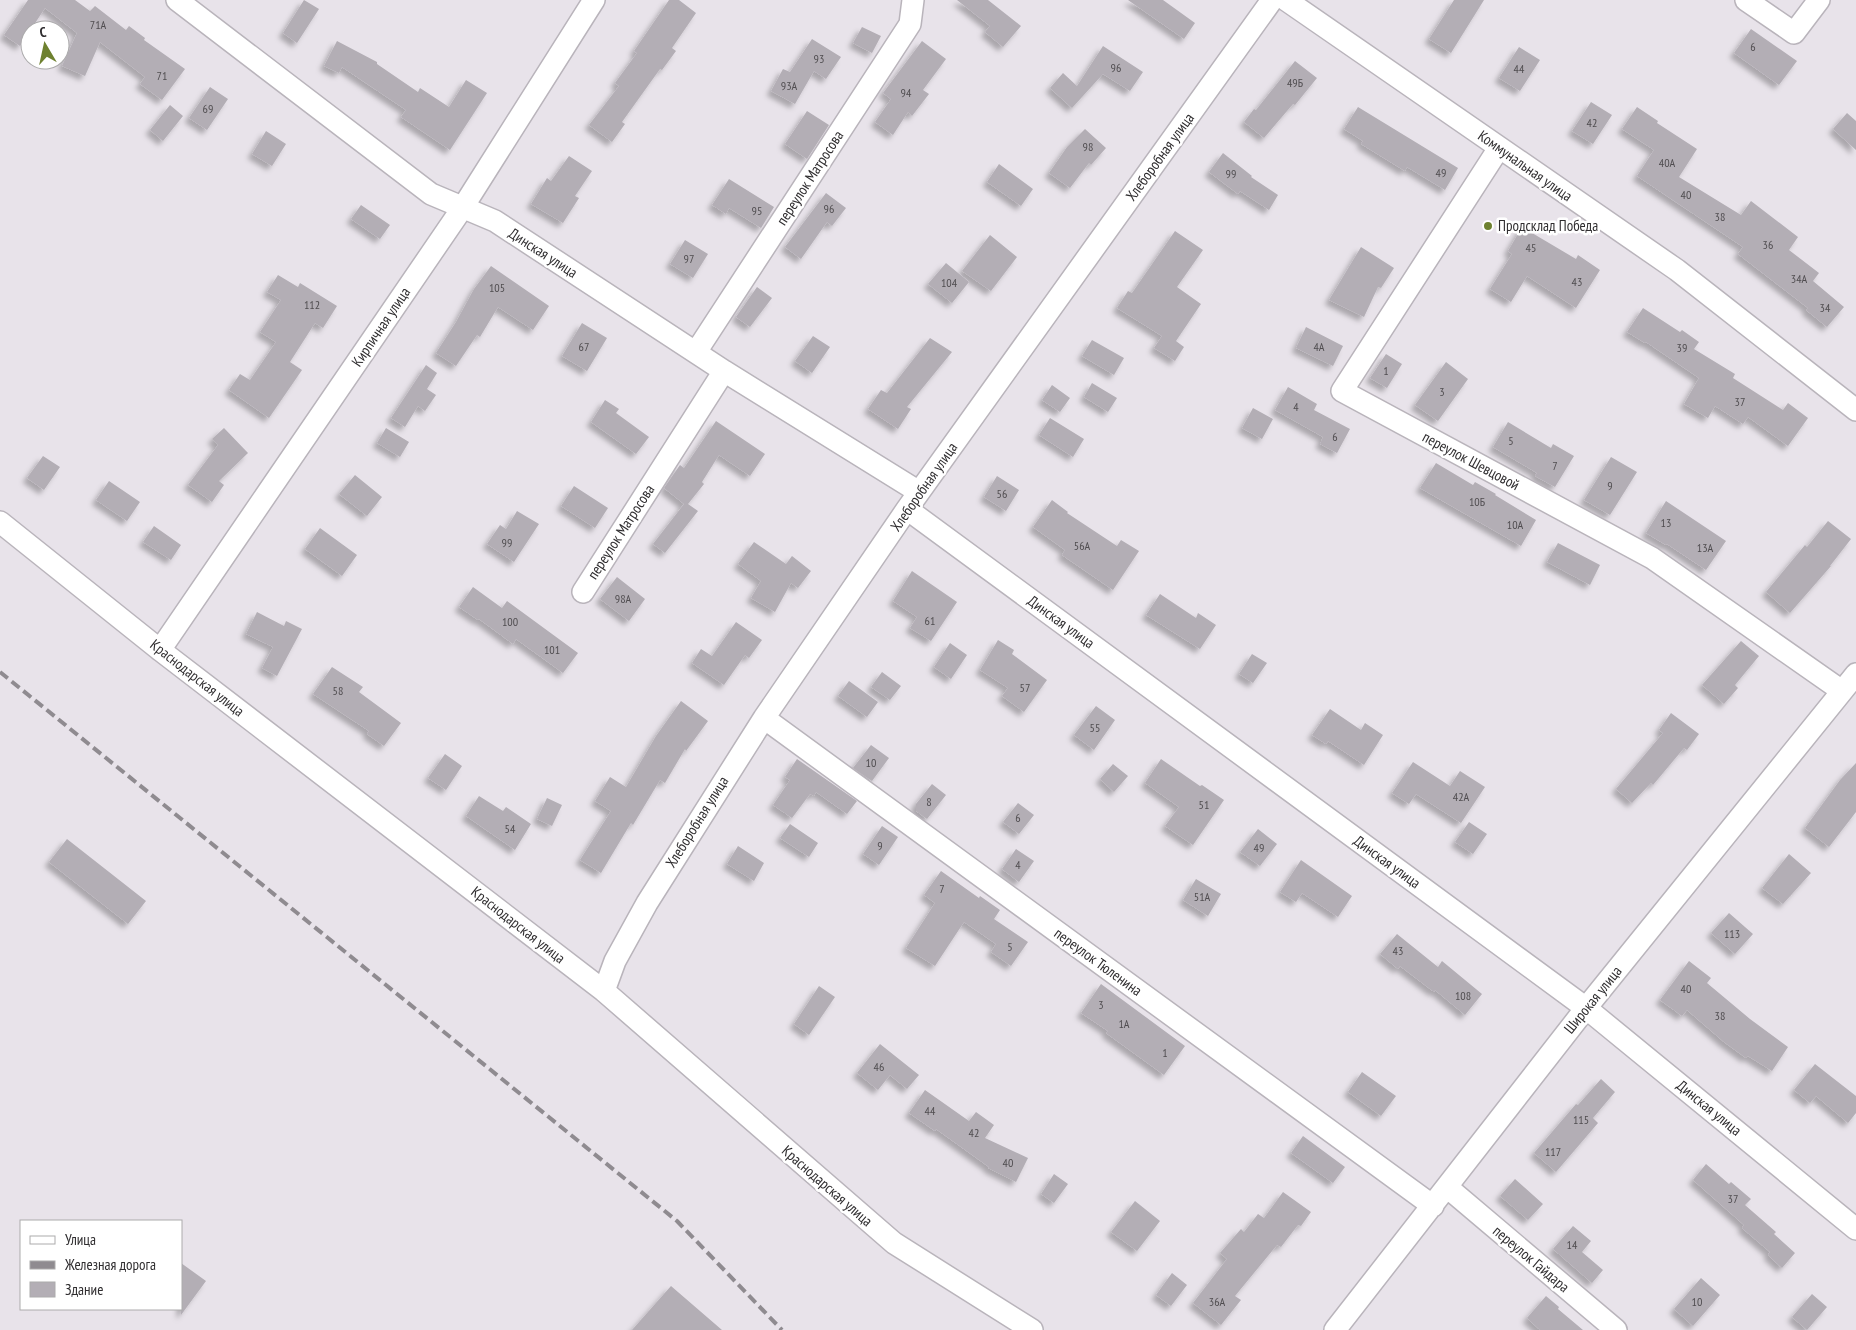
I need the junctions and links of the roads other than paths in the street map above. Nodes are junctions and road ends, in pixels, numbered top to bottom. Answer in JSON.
{"nodes":[{"id":1,"x":177,"y":0,"type":"edge"},
{"id":2,"x":594,"y":0,"type":"edge"},
{"id":3,"x":913,"y":0,"type":"edge"},
{"id":4,"x":1272,"y":0,"type":"edge"},
{"id":5,"x":1286,"y":0,"type":"edge"},
{"id":6,"x":1746,"y":0,"type":"edge"},
{"id":7,"x":1819,"y":0,"type":"edge"},
{"id":8,"x":1499,"y":148,"type":"junction"},
{"id":9,"x":463,"y":206,"type":"junction"},
{"id":10,"x":696,"y":352,"type":"junction"},
{"id":11,"x":724,"y":371,"type":"junction"},
{"id":12,"x":1856,"y":410,"type":"edge"},
{"id":13,"x":913,"y":501,"type":"junction"},
{"id":14,"x":0,"y":522,"type":"edge"},
{"id":15,"x":583,"y":592,"type":"dead end"},
{"id":16,"x":160,"y":650,"type":"junction"},
{"id":17,"x":1856,"y":674,"type":"edge"},
{"id":18,"x":1842,"y":691,"type":"junction"},
{"id":19,"x":764,"y":718,"type":"junction"},
{"id":20,"x":604,"y":991,"type":"junction"},
{"id":21,"x":1586,"y":1008,"type":"junction"},
{"id":22,"x":1447,"y":1187,"type":"junction"},
{"id":23,"x":1433,"y":1206,"type":"junction"},
{"id":24,"x":1856,"y":1229,"type":"edge"},
{"id":25,"x":1032,"y":1330,"type":"edge"},
{"id":26,"x":1335,"y":1330,"type":"edge"},
{"id":27,"x":1616,"y":1330,"type":"edge"}],
"edges":[{"from":1,"to":9,"type":"street","name":"Динская улица"},
{"from":2,"to":9,"type":"street","name":"Кирпичная улица"},
{"from":3,"to":10,"type":"street","name":"переулок Матросова"},
{"from":4,"to":13,"type":"street","name":"Хлеборобная улица"},
{"from":5,"to":8,"type":"street","name":"Коммунальная улица"},
{"from":6,"to":7,"type":"street"},
{"from":8,"to":12,"type":"street","name":"Коммунальная улица"},
{"from":8,"to":18,"type":"street","name":"переулок Шевцовой"},
{"from":9,"to":10,"type":"street","name":"Динская улица"},
{"from":9,"to":16,"type":"street","name":"Кирпичная улица"},
{"from":10,"to":11,"type":"street","name":"Динская улица"},
{"from":11,"to":13,"type":"street","name":"Динская улица"},
{"from":11,"to":15,"type":"street","name":"переулок Матросова"},
{"from":13,"to":19,"type":"street","name":"Хлеборобная улица"},
{"from":13,"to":21,"type":"street","name":"Динская улица"},
{"from":14,"to":16,"type":"street","name":"Краснодарская улица"},
{"from":16,"to":20,"type":"street","name":"Краснодарская улица"},
{"from":17,"to":18,"type":"street","name":"Широкая улица"},
{"from":18,"to":21,"type":"street","name":"Широкая улица"},
{"from":19,"to":20,"type":"street","name":"Хлеборобная улица"},
{"from":19,"to":23,"type":"street","name":"переулок Тюленина"},
{"from":20,"to":25,"type":"street","name":"Краснодарская улица"},
{"from":21,"to":22,"type":"street","name":"Широкая улица"},
{"from":21,"to":24,"type":"street","name":"Динская улица"},
{"from":22,"to":23,"type":"street","name":"Широкая улица"},
{"from":22,"to":27,"type":"street","name":"переулок Гайдара"},
{"from":23,"to":26,"type":"street","name":"Широкая улица"}]}
